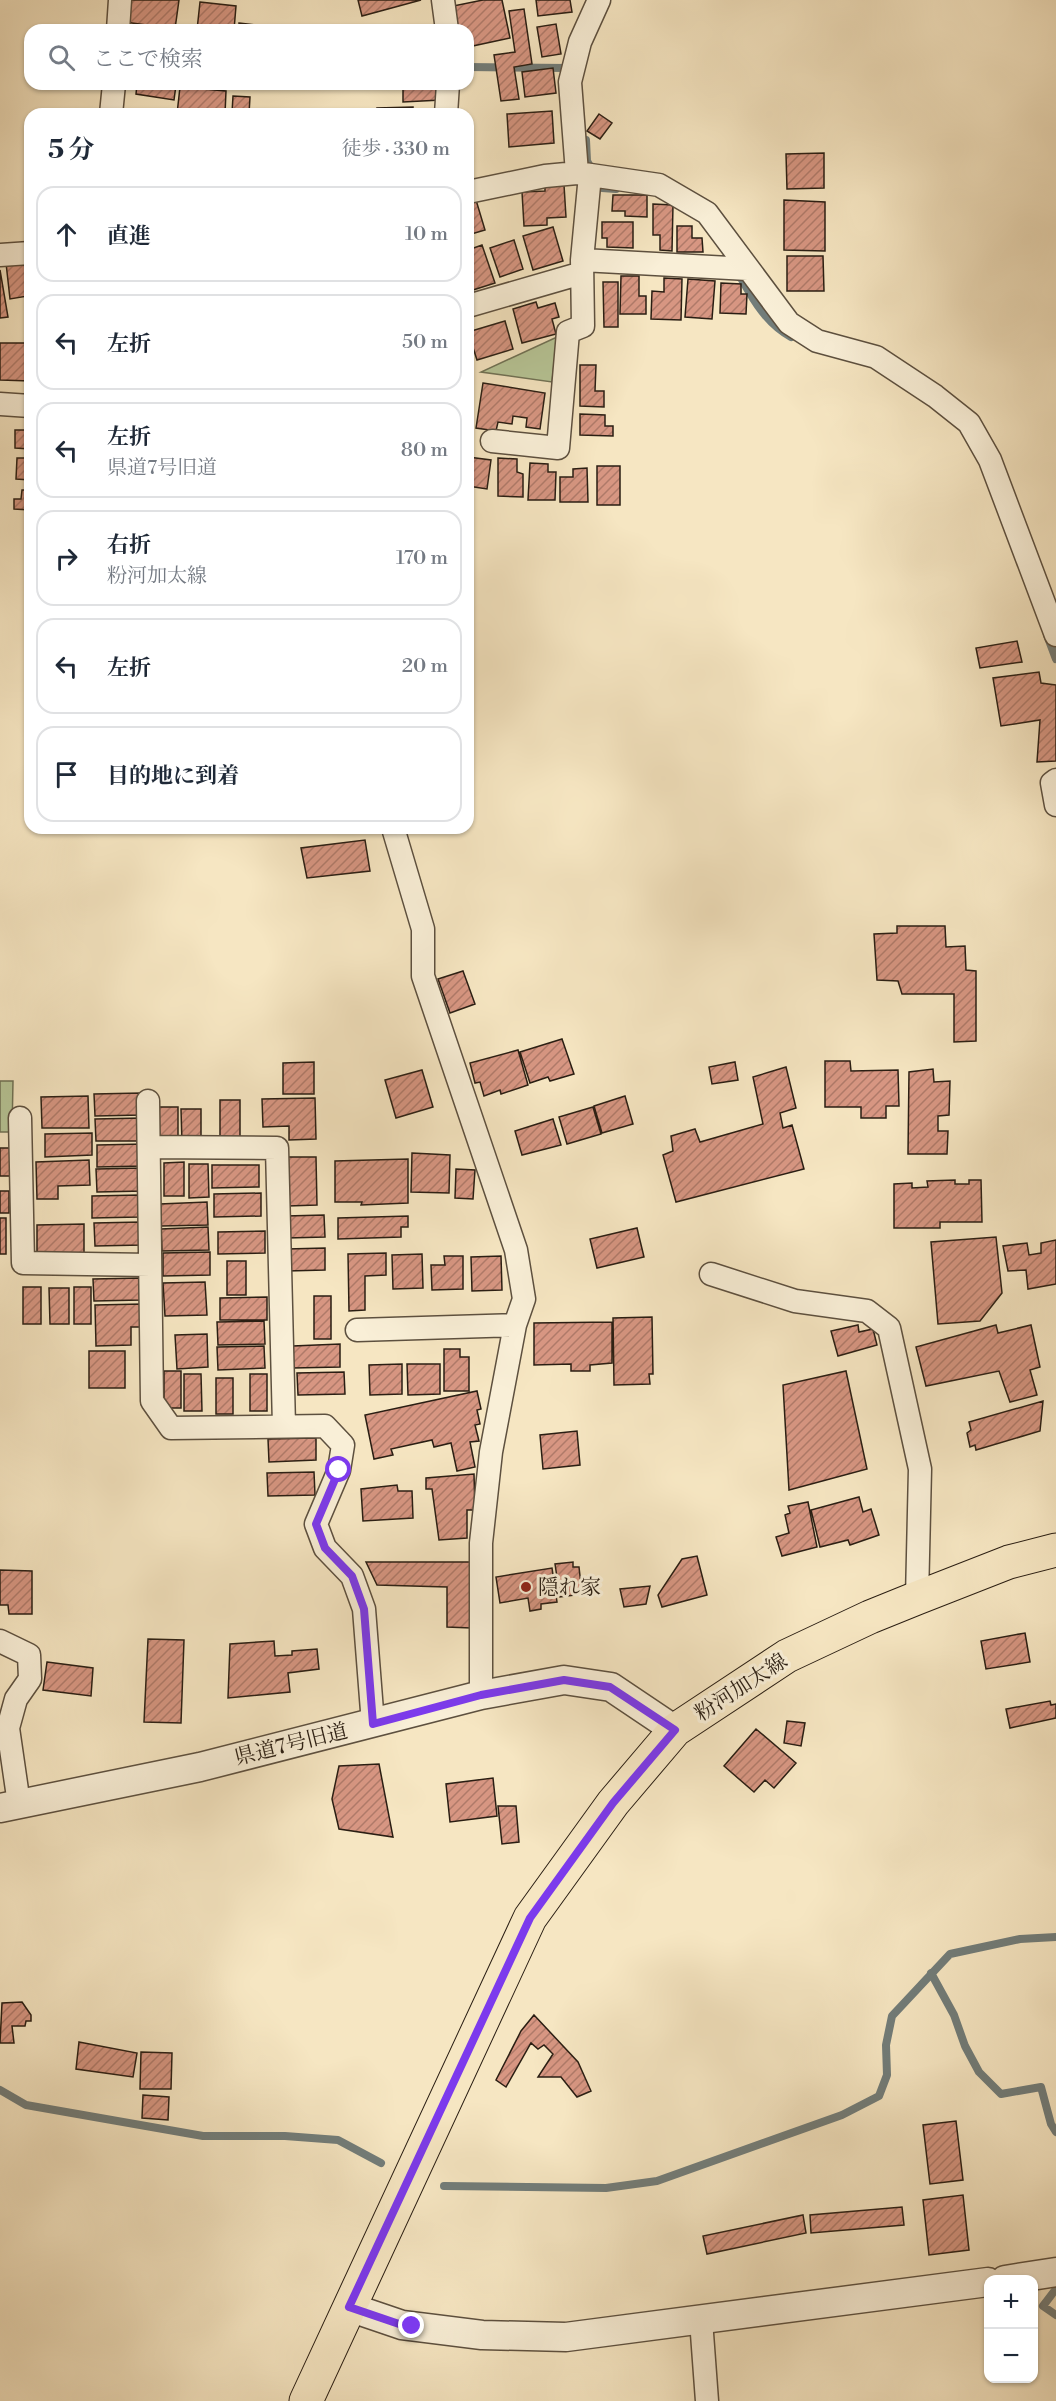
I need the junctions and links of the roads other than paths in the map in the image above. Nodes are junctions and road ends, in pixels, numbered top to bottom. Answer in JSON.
{"nodes":[{"id":1,"x":120,"y":0,"type":"edge"},
{"id":2,"x":443,"y":0,"type":"edge"},
{"id":3,"x":599,"y":0,"type":"edge"},
{"id":4,"x":118,"y":24,"type":"edge"},
{"id":5,"x":446,"y":24,"type":"edge"},
{"id":6,"x":113,"y":90,"type":"edge"},
{"id":7,"x":448,"y":90,"type":"edge"},
{"id":8,"x":112,"y":108,"type":"edge"},
{"id":9,"x":446,"y":108,"type":"edge"},
{"id":10,"x":584,"y":174,"type":"junction"},
{"id":11,"x":474,"y":191,"type":"edge"},
{"id":12,"x":24,"y":253,"type":"edge"},
{"id":13,"x":0,"y":255,"type":"edge"},
{"id":14,"x":582,"y":266,"type":"junction"},
{"id":15,"x":748,"y":269,"type":"junction"},
{"id":16,"x":474,"y":304,"type":"edge"},
{"id":17,"x":0,"y":404,"type":"edge"},
{"id":18,"x":24,"y":406,"type":"edge"},
{"id":19,"x":492,"y":441,"type":"dead end"},
{"id":20,"x":1056,"y":635,"type":"edge"},
{"id":21,"x":1056,"y":780,"type":"edge"},
{"id":22,"x":1056,"y":805,"type":"edge"},
{"id":23,"x":395,"y":834,"type":"edge"},
{"id":24,"x":148,"y":1101,"type":"dead end"},
{"id":25,"x":20,"y":1118,"type":"dead end"},
{"id":26,"x":149,"y":1147,"type":"junction"},
{"id":27,"x":150,"y":1265,"type":"junction"},
{"id":28,"x":711,"y":1274,"type":"dead end"},
{"id":29,"x":515,"y":1325,"type":"junction"},
{"id":30,"x":357,"y":1330,"type":"dead end"},
{"id":31,"x":284,"y":1426,"type":"junction"},
{"id":32,"x":1056,"y":1550,"type":"edge"},
{"id":33,"x":917,"y":1598,"type":"junction"},
{"id":34,"x":0,"y":1641,"type":"edge"},
{"id":35,"x":481,"y":1695,"type":"junction"},
{"id":36,"x":373,"y":1724,"type":"junction"},
{"id":37,"x":675,"y":1730,"type":"junction"},
{"id":38,"x":10,"y":1806,"type":"edge"},
{"id":39,"x":1056,"y":2272,"type":"edge"},
{"id":40,"x":1037,"y":2275,"type":"edge"},
{"id":41,"x":984,"y":2283,"type":"edge"},
{"id":42,"x":349,"y":2307,"type":"junction"},
{"id":43,"x":701,"y":2320,"type":"junction"},
{"id":44,"x":306,"y":2401,"type":"edge"},
{"id":45,"x":707,"y":2401,"type":"edge"}],
"edges":[{"from":1,"to":4,"type":"street"},
{"from":2,"to":5,"type":"street"},
{"from":3,"to":10,"type":"street"},
{"from":6,"to":8,"type":"street"},
{"from":7,"to":9,"type":"street"},
{"from":10,"to":11,"type":"street"},
{"from":10,"to":14,"type":"street"},
{"from":10,"to":15,"type":"street"},
{"from":12,"to":13,"type":"street"},
{"from":14,"to":15,"type":"street"},
{"from":14,"to":16,"type":"street"},
{"from":14,"to":19,"type":"street"},
{"from":15,"to":20,"type":"street"},
{"from":17,"to":18,"type":"street"},
{"from":21,"to":22,"type":"street"},
{"from":23,"to":29,"type":"street"},
{"from":24,"to":26,"type":"street"},
{"from":25,"to":27,"type":"street"},
{"from":26,"to":27,"type":"street"},
{"from":26,"to":31,"type":"street"},
{"from":27,"to":31,"type":"street"},
{"from":28,"to":33,"type":"street"},
{"from":29,"to":30,"type":"street"},
{"from":29,"to":35,"type":"street"},
{"from":31,"to":36,"type":"street"},
{"from":32,"to":33,"type":"main road","name":"粉河加太線"},
{"from":33,"to":37,"type":"main road","name":"粉河加太線"},
{"from":34,"to":38,"type":"street"},
{"from":35,"to":36,"type":"street","name":"県道7号旧道"},
{"from":35,"to":37,"type":"street","name":"県道7号旧道"},
{"from":36,"to":38,"type":"street","name":"県道7号旧道"},
{"from":37,"to":42,"type":"main road","name":"粉河加太線"},
{"from":39,"to":40,"type":"street"},
{"from":41,"to":43,"type":"street"},
{"from":42,"to":43,"type":"street"},
{"from":42,"to":44,"type":"main road","name":"粉河加太線"},
{"from":43,"to":45,"type":"street"}]}
